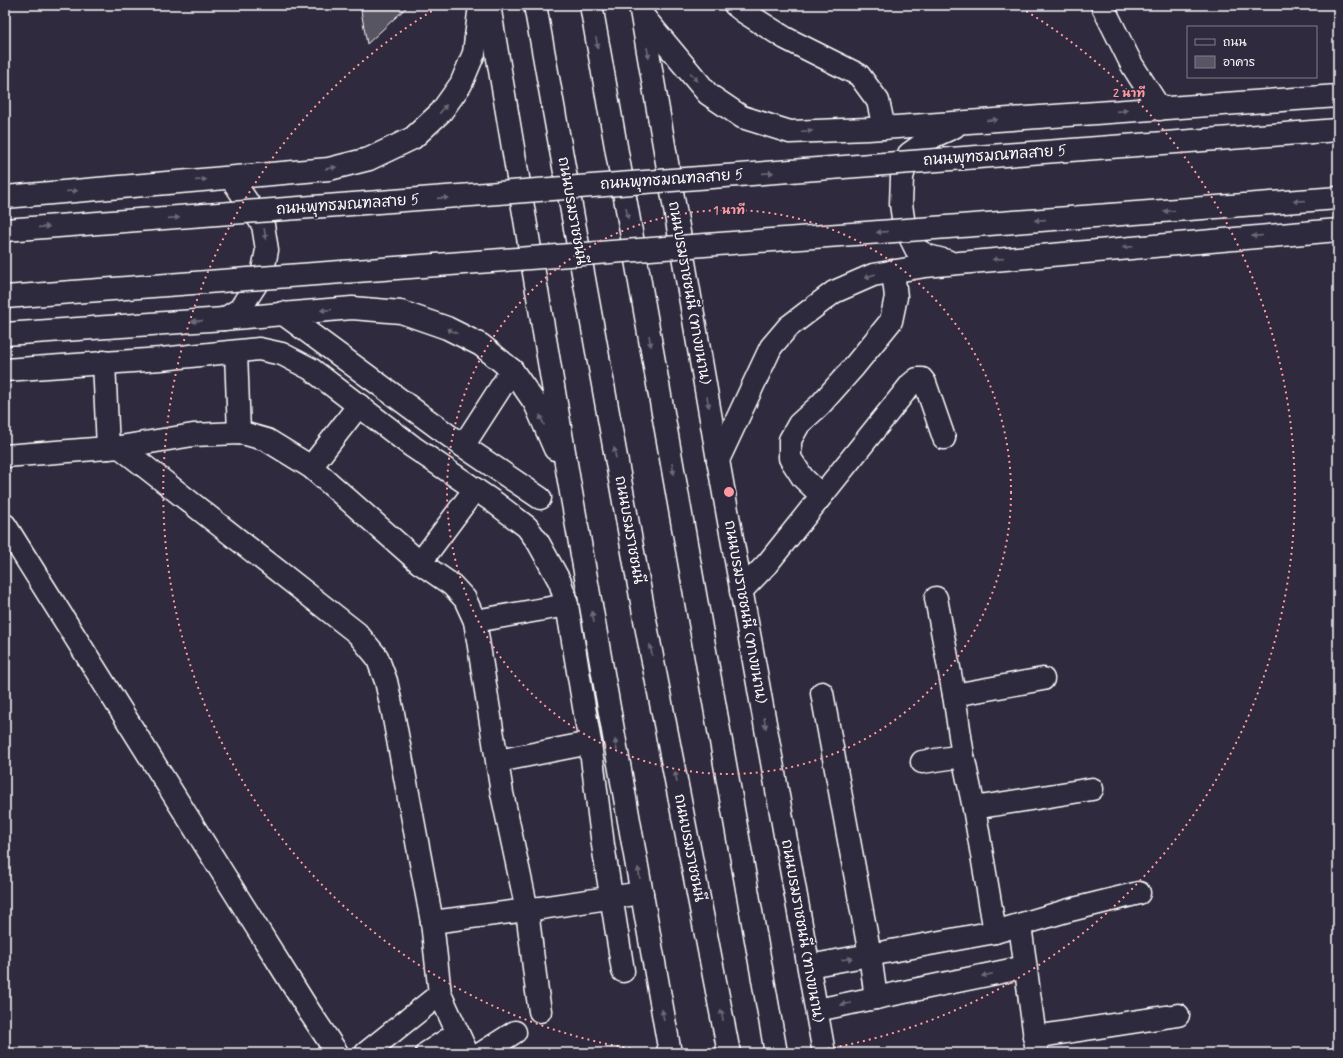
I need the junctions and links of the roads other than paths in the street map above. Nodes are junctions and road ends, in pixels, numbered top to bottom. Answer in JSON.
{"nodes":[{"id":1,"x":480,"y":5,"type":"edge"},
{"id":2,"x":489,"y":5,"type":"edge"},
{"id":3,"x":535,"y":5,"type":"edge"},
{"id":4,"x":590,"y":5,"type":"edge"},
{"id":5,"x":735,"y":5,"type":"edge"},
{"id":6,"x":1102,"y":5,"type":"edge"},
{"id":7,"x":641,"y":10,"type":"edge"},
{"id":8,"x":1338,"y":96,"type":"edge"},
{"id":9,"x":1160,"y":109,"type":"junction"},
{"id":10,"x":964,"y":122,"type":"junction"},
{"id":11,"x":884,"y":128,"type":"junction"},
{"id":12,"x":1338,"y":130,"type":"edge"},
{"id":13,"x":231,"y":178,"type":"junction"},
{"id":14,"x":5,"y":196,"type":"edge"},
{"id":15,"x":1338,"y":198,"type":"edge"},
{"id":16,"x":5,"y":230,"type":"edge"},
{"id":17,"x":1338,"y":230,"type":"edge"},
{"id":18,"x":954,"y":263,"type":"junction"},
{"id":19,"x":893,"y":271,"type":"junction"},
{"id":20,"x":5,"y":298,"type":"edge"},
{"id":21,"x":282,"y":313,"type":"junction"},
{"id":22,"x":224,"y":319,"type":"junction"},
{"id":23,"x":5,"y":334,"type":"edge"},
{"id":24,"x":236,"y":352,"type":"junction"},
{"id":25,"x":104,"y":362,"type":"junction"},
{"id":26,"x":5,"y":370,"type":"edge"},
{"id":27,"x":512,"y":370,"type":"junction"},
{"id":28,"x":359,"y":404,"type":"junction"},
{"id":29,"x":239,"y":433,"type":"junction"},
{"id":30,"x":944,"y":438,"type":"dead end"},
{"id":31,"x":463,"y":446,"type":"junction"},
{"id":32,"x":114,"y":447,"type":"junction"},
{"id":33,"x":5,"y":456,"type":"edge"},
{"id":34,"x":718,"y":460,"type":"junction"},
{"id":35,"x":311,"y":467,"type":"junction"},
{"id":36,"x":569,"y":481,"type":"junction"},
{"id":37,"x":475,"y":489,"type":"junction"},
{"id":38,"x":821,"y":495,"type":"junction"},
{"id":39,"x":540,"y":498,"type":"dead end"},
{"id":40,"x":5,"y":525,"type":"edge"},
{"id":41,"x":420,"y":562,"type":"junction"},
{"id":42,"x":741,"y":591,"type":"junction"},
{"id":43,"x":936,"y":598,"type":"dead end"},
{"id":44,"x":567,"y":605,"type":"junction"},
{"id":45,"x":476,"y":621,"type":"junction"},
{"id":46,"x":1043,"y":679,"type":"dead end"},
{"id":47,"x":822,"y":693,"type":"dead end"},
{"id":48,"x":954,"y":696,"type":"junction"},
{"id":49,"x":590,"y":743,"type":"junction"},
{"id":50,"x":963,"y":756,"type":"junction"},
{"id":51,"x":498,"y":761,"type":"junction"},
{"id":52,"x":922,"y":762,"type":"dead end"},
{"id":53,"x":1092,"y":789,"type":"dead end"},
{"id":54,"x":974,"y":808,"type":"junction"},
{"id":55,"x":1139,"y":893,"type":"dead end"},
{"id":56,"x":642,"y":894,"type":"junction"},
{"id":57,"x":612,"y":898,"type":"junction"},
{"id":58,"x":527,"y":910,"type":"junction"},
{"id":59,"x":432,"y":922,"type":"junction"},
{"id":60,"x":1020,"y":925,"type":"junction"},
{"id":61,"x":995,"y":932,"type":"junction"},
{"id":62,"x":870,"y":955,"type":"junction"},
{"id":63,"x":809,"y":966,"type":"junction"},
{"id":64,"x":1025,"y":967,"type":"junction"},
{"id":65,"x":623,"y":970,"type":"dead end"},
{"id":66,"x":440,"y":994,"type":"junction"},
{"id":67,"x":876,"y":998,"type":"junction"},
{"id":68,"x":817,"y":1010,"type":"junction"},
{"id":69,"x":540,"y":1011,"type":"dead end"},
{"id":70,"x":1178,"y":1015,"type":"dead end"},
{"id":71,"x":515,"y":1032,"type":"dead end"},
{"id":72,"x":458,"y":1033,"type":"junction"},
{"id":73,"x":1036,"y":1045,"type":"edge"},
{"id":74,"x":337,"y":1053,"type":"edge"},
{"id":75,"x":366,"y":1053,"type":"edge"},
{"id":76,"x":427,"y":1053,"type":"edge"},
{"id":77,"x":467,"y":1053,"type":"edge"},
{"id":78,"x":482,"y":1053,"type":"edge"},
{"id":79,"x":670,"y":1053,"type":"edge"},
{"id":80,"x":729,"y":1053,"type":"edge"},
{"id":81,"x":776,"y":1053,"type":"edge"},
{"id":82,"x":824,"y":1053,"type":"edge"}],
"edges":[{"from":13,"to":1,"type":"main road","one_way":true},
{"from":2,"to":36,"type":"main road"},
{"from":80,"to":3,"type":"main road","name":"ถนนบรมราชชนนี","one_way":true},
{"from":4,"to":81,"type":"main road","one_way":true},
{"from":5,"to":11,"type":"main road"},
{"from":6,"to":9,"type":"main road"},
{"from":7,"to":11,"type":"main road","one_way":true},
{"from":7,"to":34,"type":"main road","name":"ถนนบรมราชชนนี (ทางขนาน)","one_way":true},
{"from":8,"to":9,"type":"main road"},
{"from":10,"to":9,"type":"main road","one_way":true},
{"from":10,"to":11,"type":"main road"},
{"from":10,"to":18,"type":"main road"},
{"from":16,"to":12,"type":"main road","name":"ถนนพุทธมณฑลสาย 5","one_way":true,"bridge":true},
{"from":14,"to":13,"type":"main road","one_way":true},
{"from":13,"to":22,"type":"main road","one_way":true},
{"from":15,"to":20,"type":"main road","one_way":true,"bridge":true},
{"from":17,"to":18,"type":"main road","one_way":true},
{"from":18,"to":19,"type":"main road"},
{"from":19,"to":34,"type":"main road","one_way":true},
{"from":19,"to":38,"type":"main road"},
{"from":21,"to":22,"type":"main road"},
{"from":27,"to":21,"type":"main road","one_way":true},
{"from":21,"to":31,"type":"main road"},
{"from":22,"to":23,"type":"main road","one_way":true},
{"from":24,"to":25,"type":"main road"},
{"from":24,"to":28,"type":"main road"},
{"from":24,"to":29,"type":"main road"},
{"from":25,"to":26,"type":"main road"},
{"from":25,"to":32,"type":"main road"},
{"from":27,"to":31,"type":"main road"},
{"from":36,"to":27,"type":"main road","one_way":true},
{"from":28,"to":35,"type":"main road"},
{"from":28,"to":37,"type":"main road"},
{"from":29,"to":32,"type":"main road"},
{"from":29,"to":35,"type":"main road"},
{"from":30,"to":38,"type":"main road"},
{"from":31,"to":39,"type":"main road"},
{"from":32,"to":33,"type":"main road"},
{"from":32,"to":59,"type":"main road"},
{"from":34,"to":42,"type":"main road","name":"ถนนบรมราชชนนี (ทางขนาน)"},
{"from":35,"to":41,"type":"main road"},
{"from":56,"to":36,"type":"main road","one_way":true},
{"from":37,"to":41,"type":"main road"},
{"from":37,"to":44,"type":"main road"},
{"from":38,"to":42,"type":"main road"},
{"from":40,"to":74,"type":"main road"},
{"from":41,"to":45,"type":"main road"},
{"from":42,"to":63,"type":"main road","name":"ถนนบรมราชชนนี (ทางขนาน)","one_way":true},
{"from":43,"to":48,"type":"main road"},
{"from":44,"to":45,"type":"main road"},
{"from":44,"to":49,"type":"main road"},
{"from":45,"to":51,"type":"main road"},
{"from":46,"to":48,"type":"main road"},
{"from":47,"to":62,"type":"main road"},
{"from":48,"to":50,"type":"main road"},
{"from":49,"to":51,"type":"main road"},
{"from":49,"to":57,"type":"main road"},
{"from":50,"to":52,"type":"main road"},
{"from":50,"to":54,"type":"main road"},
{"from":51,"to":58,"type":"main road"},
{"from":53,"to":54,"type":"main road"},
{"from":54,"to":61,"type":"main road"},
{"from":55,"to":60,"type":"main road"},
{"from":56,"to":57,"type":"main road"},
{"from":79,"to":56,"type":"main road","one_way":true},
{"from":57,"to":58,"type":"main road"},
{"from":57,"to":65,"type":"main road"},
{"from":58,"to":59,"type":"main road"},
{"from":58,"to":69,"type":"main road"},
{"from":59,"to":66,"type":"main road"},
{"from":60,"to":61,"type":"main road"},
{"from":60,"to":64,"type":"main road"},
{"from":61,"to":62,"type":"main road"},
{"from":63,"to":62,"type":"main road","one_way":true},
{"from":62,"to":67,"type":"main road"},
{"from":63,"to":68,"type":"main road","name":"ถนนบรมราชชนนี (ทางขนาน)"},
{"from":64,"to":67,"type":"main road","one_way":true},
{"from":64,"to":73,"type":"main road"},
{"from":66,"to":72,"type":"main road"},
{"from":66,"to":75,"type":"main road"},
{"from":67,"to":68,"type":"main road","one_way":true},
{"from":68,"to":82,"type":"main road","name":"ถนนบรมราชชนนี (ทางขนาน)"},
{"from":70,"to":73,"type":"main road"},
{"from":71,"to":78,"type":"main road"},
{"from":72,"to":76,"type":"main road"},
{"from":72,"to":77,"type":"main road"}]}
